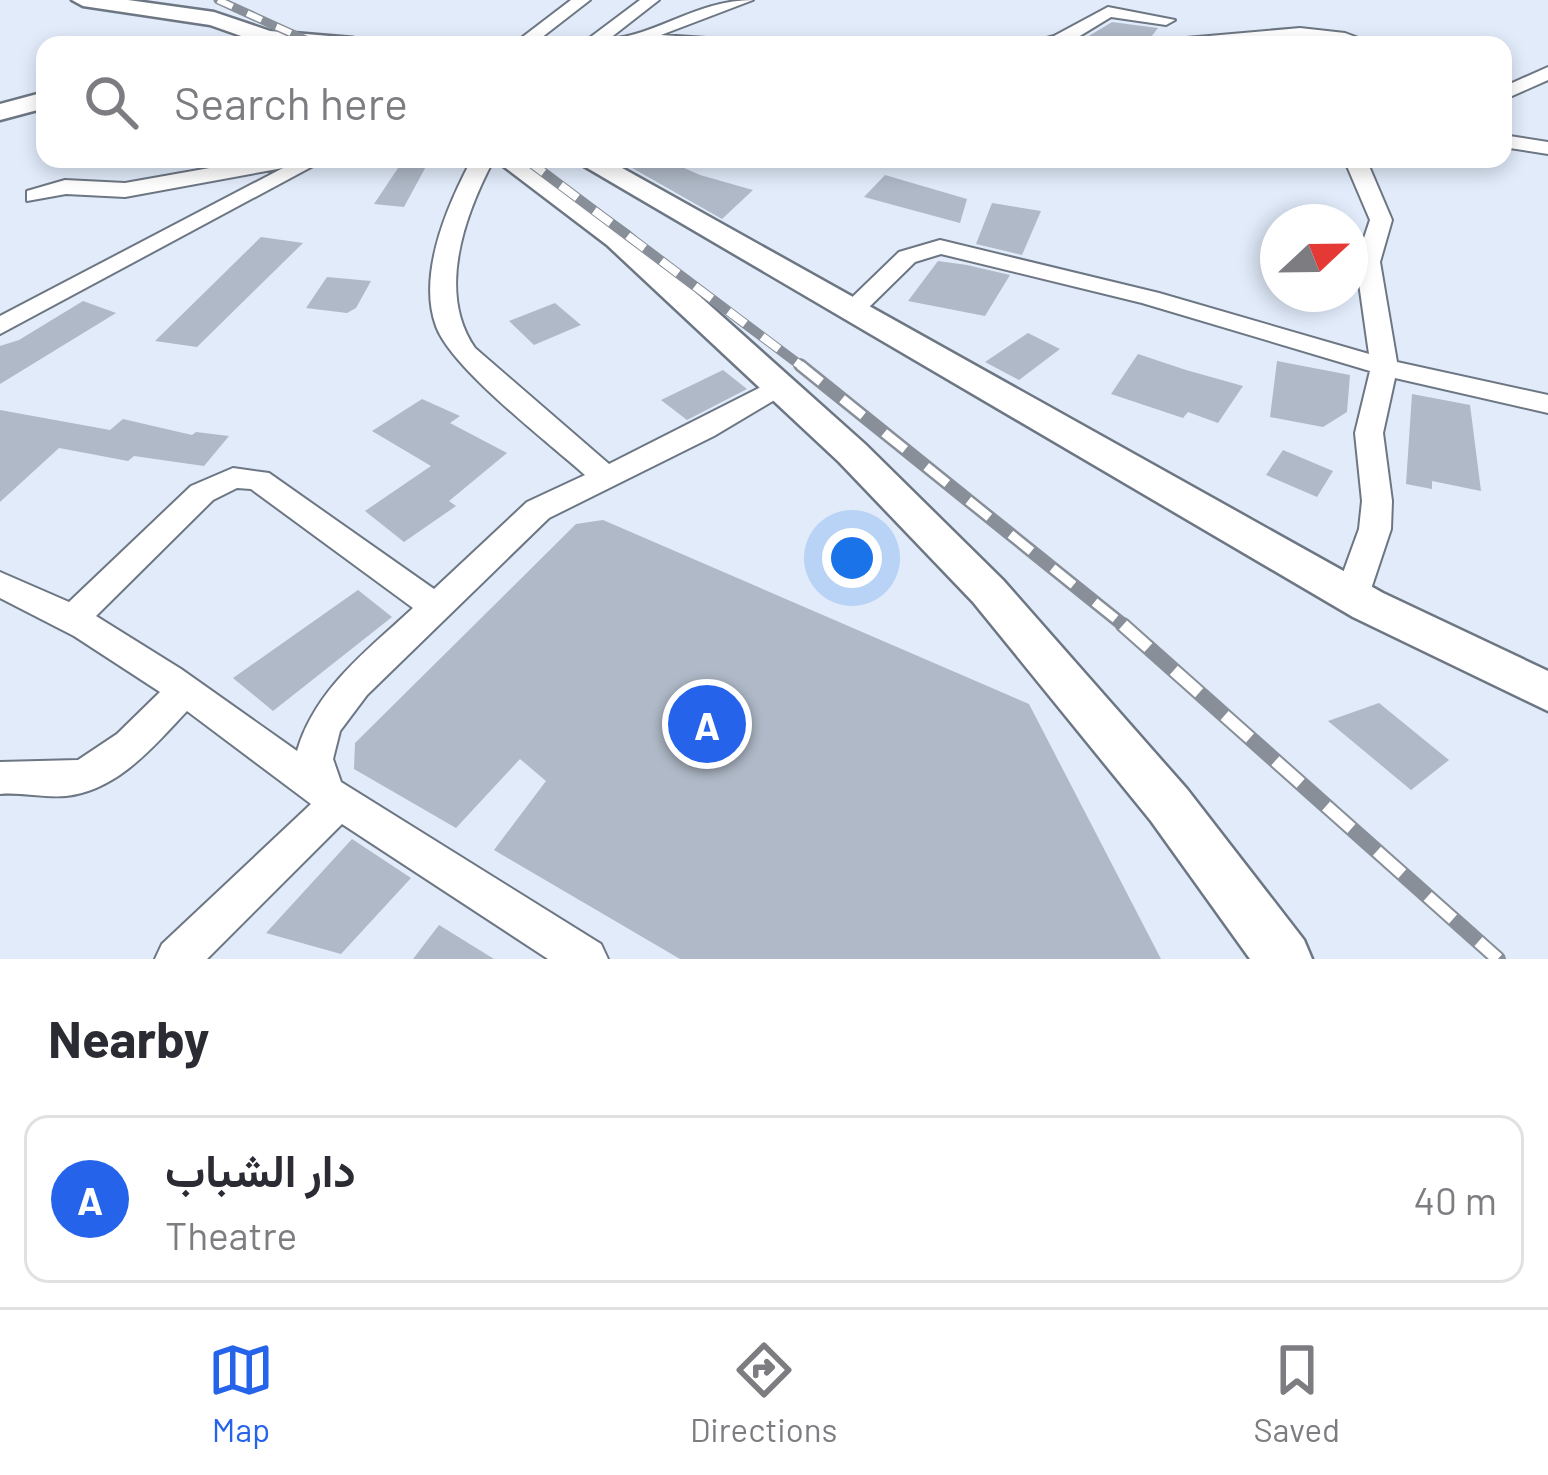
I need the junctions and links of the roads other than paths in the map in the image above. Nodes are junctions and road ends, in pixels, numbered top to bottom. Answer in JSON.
{"nodes":[{"id":1,"x":82,"y":0,"type":"edge"},
{"id":2,"x":582,"y":0,"type":"edge"},
{"id":3,"x":651,"y":0,"type":"edge"},
{"id":4,"x":746,"y":0,"type":"edge"},
{"id":5,"x":1145,"y":0,"type":"edge"},
{"id":6,"x":1166,"y":20,"type":"junction"},
{"id":7,"x":263,"y":36,"type":"edge"},
{"id":8,"x":533,"y":36,"type":"edge"},
{"id":9,"x":605,"y":36,"type":"edge"},
{"id":10,"x":644,"y":36,"type":"edge"},
{"id":11,"x":1067,"y":36,"type":"edge"},
{"id":12,"x":1179,"y":36,"type":"edge"},
{"id":13,"x":1254,"y":36,"type":"edge"},
{"id":14,"x":1342,"y":36,"type":"edge"},
{"id":15,"x":1548,"y":74,"type":"edge"},
{"id":16,"x":1512,"y":90,"type":"edge"},
{"id":17,"x":36,"y":102,"type":"edge"},
{"id":18,"x":0,"y":112,"type":"edge"},
{"id":19,"x":1512,"y":142,"type":"edge"},
{"id":20,"x":1548,"y":148,"type":"edge"},
{"id":21,"x":254,"y":168,"type":"edge"},
{"id":22,"x":282,"y":168,"type":"edge"},
{"id":23,"x":478,"y":168,"type":"edge"},
{"id":24,"x":520,"y":168,"type":"edge"},
{"id":25,"x":602,"y":168,"type":"edge"},
{"id":26,"x":1359,"y":168,"type":"edge"},
{"id":27,"x":35,"y":196,"type":"dead end"},
{"id":28,"x":853,"y":309,"type":"junction"},
{"id":29,"x":0,"y":326,"type":"edge"},
{"id":30,"x":1384,"y":367,"type":"junction"},
{"id":31,"x":779,"y":388,"type":"junction"},
{"id":32,"x":1548,"y":404,"type":"edge"},
{"id":33,"x":604,"y":476,"type":"junction"},
{"id":34,"x":0,"y":584,"type":"edge"},
{"id":35,"x":1352,"y":596,"type":"junction"},
{"id":36,"x":436,"y":607,"type":"junction"},
{"id":37,"x":73,"y":618,"type":"junction"},
{"id":38,"x":183,"y":692,"type":"junction"},
{"id":39,"x":1548,"y":692,"type":"edge"},
{"id":40,"x":0,"y":778,"type":"edge"},
{"id":41,"x":333,"y":798,"type":"junction"},
{"id":42,"x":178,"y":959,"type":"edge"},
{"id":43,"x":586,"y":959,"type":"edge"},
{"id":44,"x":1284,"y":959,"type":"edge"}],
"edges":[{"from":1,"to":7,"type":"street"},
{"from":2,"to":8,"type":"street"},
{"from":3,"to":9,"type":"street"},
{"from":4,"to":10,"type":"street"},
{"from":5,"to":6,"type":"street"},
{"from":6,"to":11,"type":"street"},
{"from":6,"to":12,"type":"street"},
{"from":13,"to":14,"type":"street"},
{"from":15,"to":16,"type":"street"},
{"from":17,"to":18,"type":"street"},
{"from":19,"to":20,"type":"street"},
{"from":21,"to":27,"type":"street"},
{"from":22,"to":29,"type":"street"},
{"from":23,"to":33,"type":"street"},
{"from":24,"to":31,"type":"street"},
{"from":25,"to":28,"type":"street"},
{"from":26,"to":30,"type":"street"},
{"from":28,"to":30,"type":"street"},
{"from":28,"to":35,"type":"street"},
{"from":30,"to":32,"type":"street"},
{"from":30,"to":35,"type":"street"},
{"from":31,"to":33,"type":"street"},
{"from":31,"to":44,"type":"street"},
{"from":33,"to":36,"type":"street"},
{"from":34,"to":37,"type":"street"},
{"from":35,"to":39,"type":"street"},
{"from":36,"to":37,"type":"street"},
{"from":36,"to":41,"type":"street"},
{"from":37,"to":38,"type":"street"},
{"from":38,"to":40,"type":"street"},
{"from":38,"to":41,"type":"street"},
{"from":41,"to":42,"type":"street"},
{"from":41,"to":43,"type":"street"}]}
